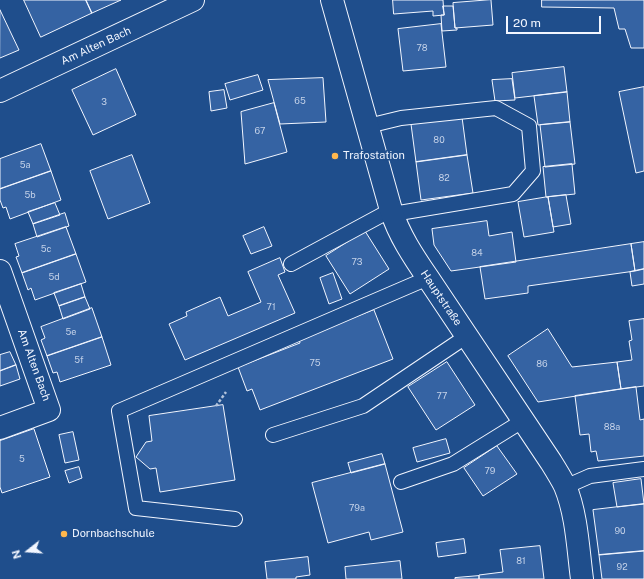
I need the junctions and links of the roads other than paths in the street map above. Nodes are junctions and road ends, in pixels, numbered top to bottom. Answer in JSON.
{"nodes":[{"id":1,"x":193,"y":0,"type":"edge"},
{"id":2,"x":332,"y":0,"type":"edge"},
{"id":3,"x":0,"y":91,"type":"edge"},
{"id":4,"x":368,"y":126,"type":"junction"},
{"id":5,"x":392,"y":212,"type":"junction"},
{"id":6,"x":292,"y":264,"type":"dead end"},
{"id":7,"x":0,"y":271,"type":"edge"},
{"id":8,"x":428,"y":278,"type":"junction"},
{"id":9,"x":467,"y":336,"type":"junction"},
{"id":10,"x":524,"y":420,"type":"junction"},
{"id":11,"x":0,"y":428,"type":"edge"},
{"id":12,"x":273,"y":435,"type":"dead end"},
{"id":13,"x":644,"y":469,"type":"edge"},
{"id":14,"x":401,"y":482,"type":"dead end"},
{"id":15,"x":565,"y":487,"type":"junction"},
{"id":16,"x":235,"y":519,"type":"dead end"},
{"id":17,"x":582,"y":579,"type":"edge"}],
"edges":[{"from":1,"to":3,"type":"street","name":"Am Alten Bach"},
{"from":2,"to":4,"type":"street","name":"Hauptstraße"},
{"from":4,"to":5,"type":"street","name":"Hauptstraße"},
{"from":4,"to":5,"type":"lane"},
{"from":5,"to":6,"type":"lane"},
{"from":5,"to":8,"type":"street","name":"Hauptstraße"},
{"from":7,"to":11,"type":"street","name":"Am Alten Bach"},
{"from":8,"to":9,"type":"street","name":"Hauptstraße"},
{"from":8,"to":16,"type":"lane"},
{"from":9,"to":10,"type":"street","name":"Hauptstraße"},
{"from":9,"to":12,"type":"lane"},
{"from":10,"to":14,"type":"lane"},
{"from":10,"to":15,"type":"street","name":"Hauptstraße"},
{"from":13,"to":15,"type":"lane"},
{"from":15,"to":17,"type":"street","name":"Hauptstraße"}]}
